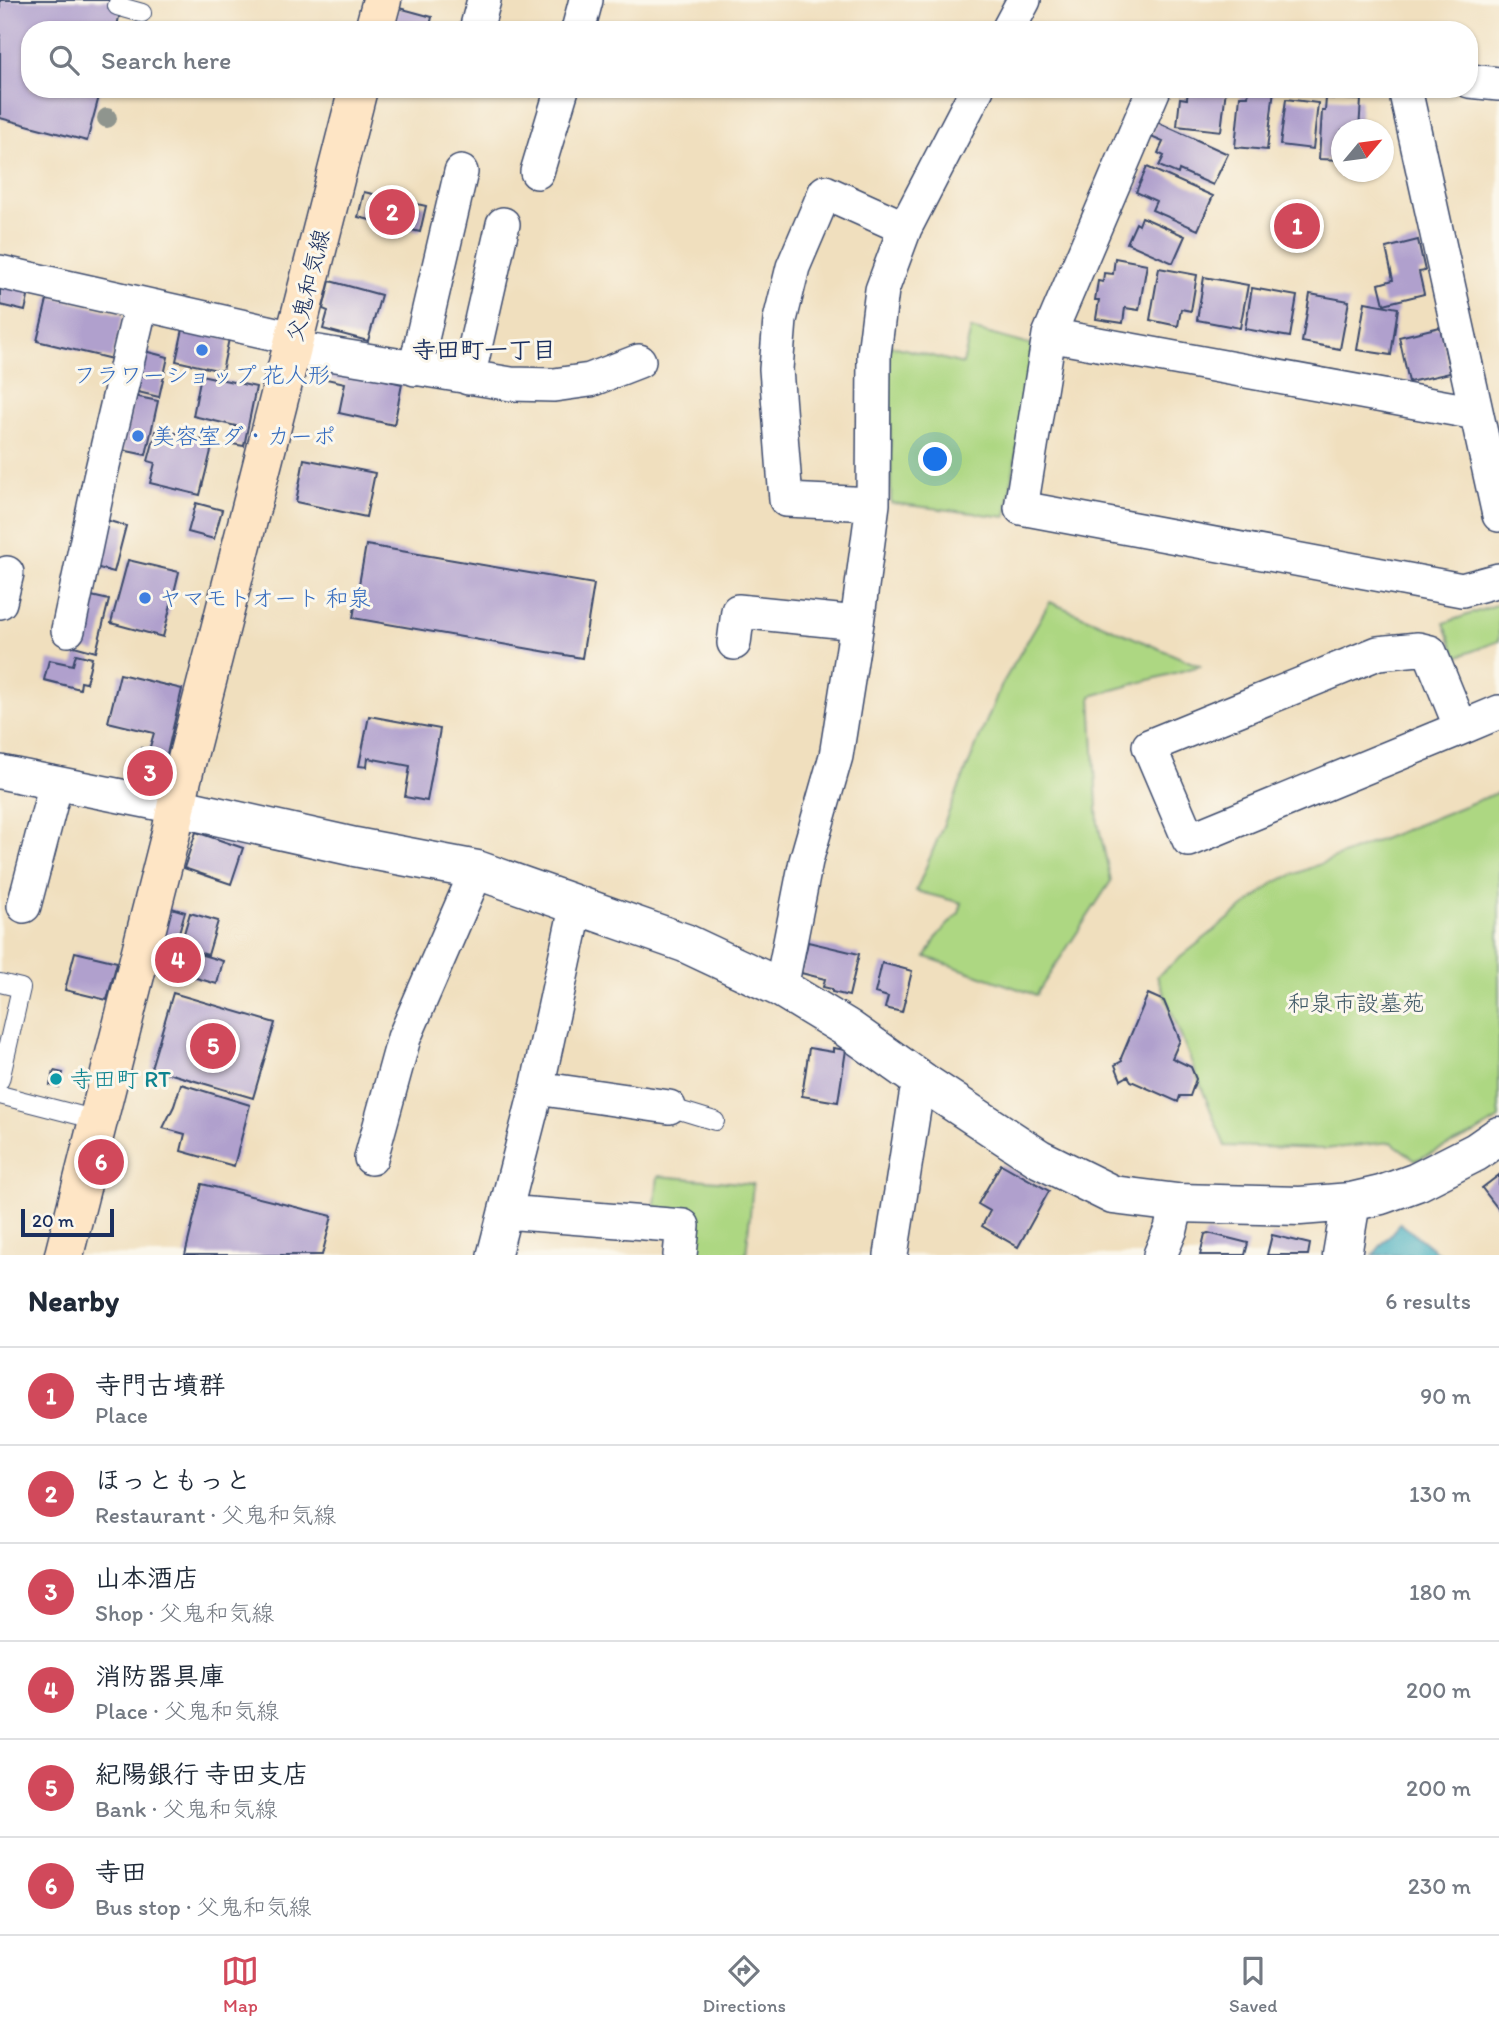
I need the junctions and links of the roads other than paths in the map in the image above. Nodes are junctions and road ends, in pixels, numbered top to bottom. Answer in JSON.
{"nodes":[{"id":1,"x":119,"y":0,"type":"edge"},
{"id":2,"x":382,"y":0,"type":"edge"},
{"id":3,"x":484,"y":0,"type":"edge"},
{"id":4,"x":586,"y":0,"type":"edge"},
{"id":5,"x":142,"y":13,"type":"dead end"},
{"id":6,"x":376,"y":21,"type":"edge"},
{"id":7,"x":478,"y":21,"type":"edge"},
{"id":8,"x":580,"y":21,"type":"edge"},
{"id":9,"x":1478,"y":82,"type":"edge"},
{"id":10,"x":1499,"y":84,"type":"edge"},
{"id":11,"x":356,"y":98,"type":"edge"},
{"id":12,"x":559,"y":98,"type":"edge"},
{"id":13,"x":972,"y":98,"type":"edge"},
{"id":14,"x":1150,"y":98,"type":"edge"},
{"id":15,"x":1407,"y":98,"type":"edge"},
{"id":16,"x":461,"y":172,"type":"dead end"},
{"id":17,"x":537,"y":172,"type":"dead end"},
{"id":18,"x":503,"y":224,"type":"dead end"},
{"id":19,"x":905,"y":229,"type":"junction"},
{"id":20,"x":0,"y":272,"type":"edge"},
{"id":21,"x":141,"y":304,"type":"junction"},
{"id":22,"x":1049,"y":335,"type":"junction"},
{"id":23,"x":294,"y":338,"type":"junction"},
{"id":24,"x":639,"y":361,"type":"dead end"},
{"id":25,"x":415,"y":369,"type":"junction"},
{"id":26,"x":468,"y":378,"type":"junction"},
{"id":27,"x":1476,"y":413,"type":"junction"},
{"id":28,"x":873,"y":504,"type":"junction"},
{"id":29,"x":1499,"y":515,"type":"edge"},
{"id":30,"x":1499,"y":580,"type":"edge"},
{"id":31,"x":857,"y":623,"type":"junction"},
{"id":32,"x":68,"y":630,"type":"dead end"},
{"id":33,"x":734,"y":643,"type":"dead end"},
{"id":34,"x":1499,"y":712,"type":"edge"},
{"id":35,"x":1461,"y":728,"type":"junction"},
{"id":36,"x":0,"y":772,"type":"edge"},
{"id":37,"x":56,"y":783,"type":"junction"},
{"id":38,"x":176,"y":807,"type":"junction"},
{"id":39,"x":477,"y":870,"type":"junction"},
{"id":40,"x":577,"y":903,"type":"junction"},
{"id":41,"x":24,"y":906,"type":"dead end"},
{"id":42,"x":0,"y":983,"type":"edge"},
{"id":43,"x":781,"y":988,"type":"junction"},
{"id":44,"x":0,"y":1080,"type":"edge"},
{"id":45,"x":923,"y":1082,"type":"junction"},
{"id":46,"x":537,"y":1088,"type":"junction"},
{"id":47,"x":0,"y":1095,"type":"edge"},
{"id":48,"x":669,"y":1107,"type":"joint"},
{"id":49,"x":97,"y":1120,"type":"junction"},
{"id":50,"x":715,"y":1121,"type":"dead end"},
{"id":51,"x":1499,"y":1136,"type":"edge"},
{"id":52,"x":371,"y":1158,"type":"dead end"},
{"id":53,"x":1351,"y":1202,"type":"junction"},
{"id":54,"x":1177,"y":1203,"type":"junction"},
{"id":55,"x":505,"y":1212,"type":"junction"},
{"id":56,"x":64,"y":1255,"type":"edge"},
{"id":57,"x":494,"y":1255,"type":"edge"},
{"id":58,"x":680,"y":1255,"type":"edge"},
{"id":59,"x":891,"y":1255,"type":"edge"},
{"id":60,"x":1160,"y":1255,"type":"edge"},
{"id":61,"x":1342,"y":1255,"type":"edge"}],
"edges":[{"from":1,"to":5,"type":"lane"},
{"from":2,"to":6,"type":"main road"},
{"from":3,"to":7,"type":"street"},
{"from":4,"to":8,"type":"street"},
{"from":9,"to":10,"type":"street"},
{"from":11,"to":23,"type":"main road","name":"父鬼和気線"},
{"from":12,"to":17,"type":"street"},
{"from":13,"to":19,"type":"street"},
{"from":14,"to":22,"type":"street"},
{"from":15,"to":27,"type":"street"},
{"from":16,"to":25,"type":"street"},
{"from":18,"to":26,"type":"street"},
{"from":19,"to":28,"type":"street"},
{"from":19,"to":28,"type":"street"},
{"from":20,"to":21,"type":"street"},
{"from":21,"to":23,"type":"street"},
{"from":21,"to":32,"type":"street"},
{"from":22,"to":27,"type":"street"},
{"from":22,"to":30,"type":"street"},
{"from":23,"to":25,"type":"street"},
{"from":23,"to":38,"type":"main road","name":"父鬼和気線"},
{"from":24,"to":26,"type":"street"},
{"from":25,"to":26,"type":"street"},
{"from":27,"to":29,"type":"street"},
{"from":28,"to":31,"type":"street"},
{"from":31,"to":33,"type":"street"},
{"from":31,"to":43,"type":"street"},
{"from":34,"to":35,"type":"street"},
{"from":35,"to":35,"type":"street"},
{"from":36,"to":37,"type":"street"},
{"from":37,"to":38,"type":"street"},
{"from":37,"to":41,"type":"street"},
{"from":38,"to":39,"type":"street"},
{"from":38,"to":49,"type":"main road","name":"父鬼和気線"},
{"from":39,"to":40,"type":"street"},
{"from":39,"to":52,"type":"street"},
{"from":40,"to":43,"type":"street"},
{"from":40,"to":46,"type":"street"},
{"from":42,"to":44,"type":"lane"},
{"from":43,"to":45,"type":"street"},
{"from":45,"to":54,"type":"street"},
{"from":45,"to":59,"type":"street"},
{"from":46,"to":48,"type":"street"},
{"from":46,"to":55,"type":"street"},
{"from":47,"to":49,"type":"lane"},
{"from":48,"to":50,"type":"lane"},
{"from":49,"to":56,"type":"main road","name":"父鬼和気線"},
{"from":51,"to":53,"type":"street"},
{"from":53,"to":54,"type":"street"},
{"from":53,"to":61,"type":"street"},
{"from":54,"to":60,"type":"street"},
{"from":55,"to":57,"type":"street"},
{"from":55,"to":58,"type":"street"}]}
